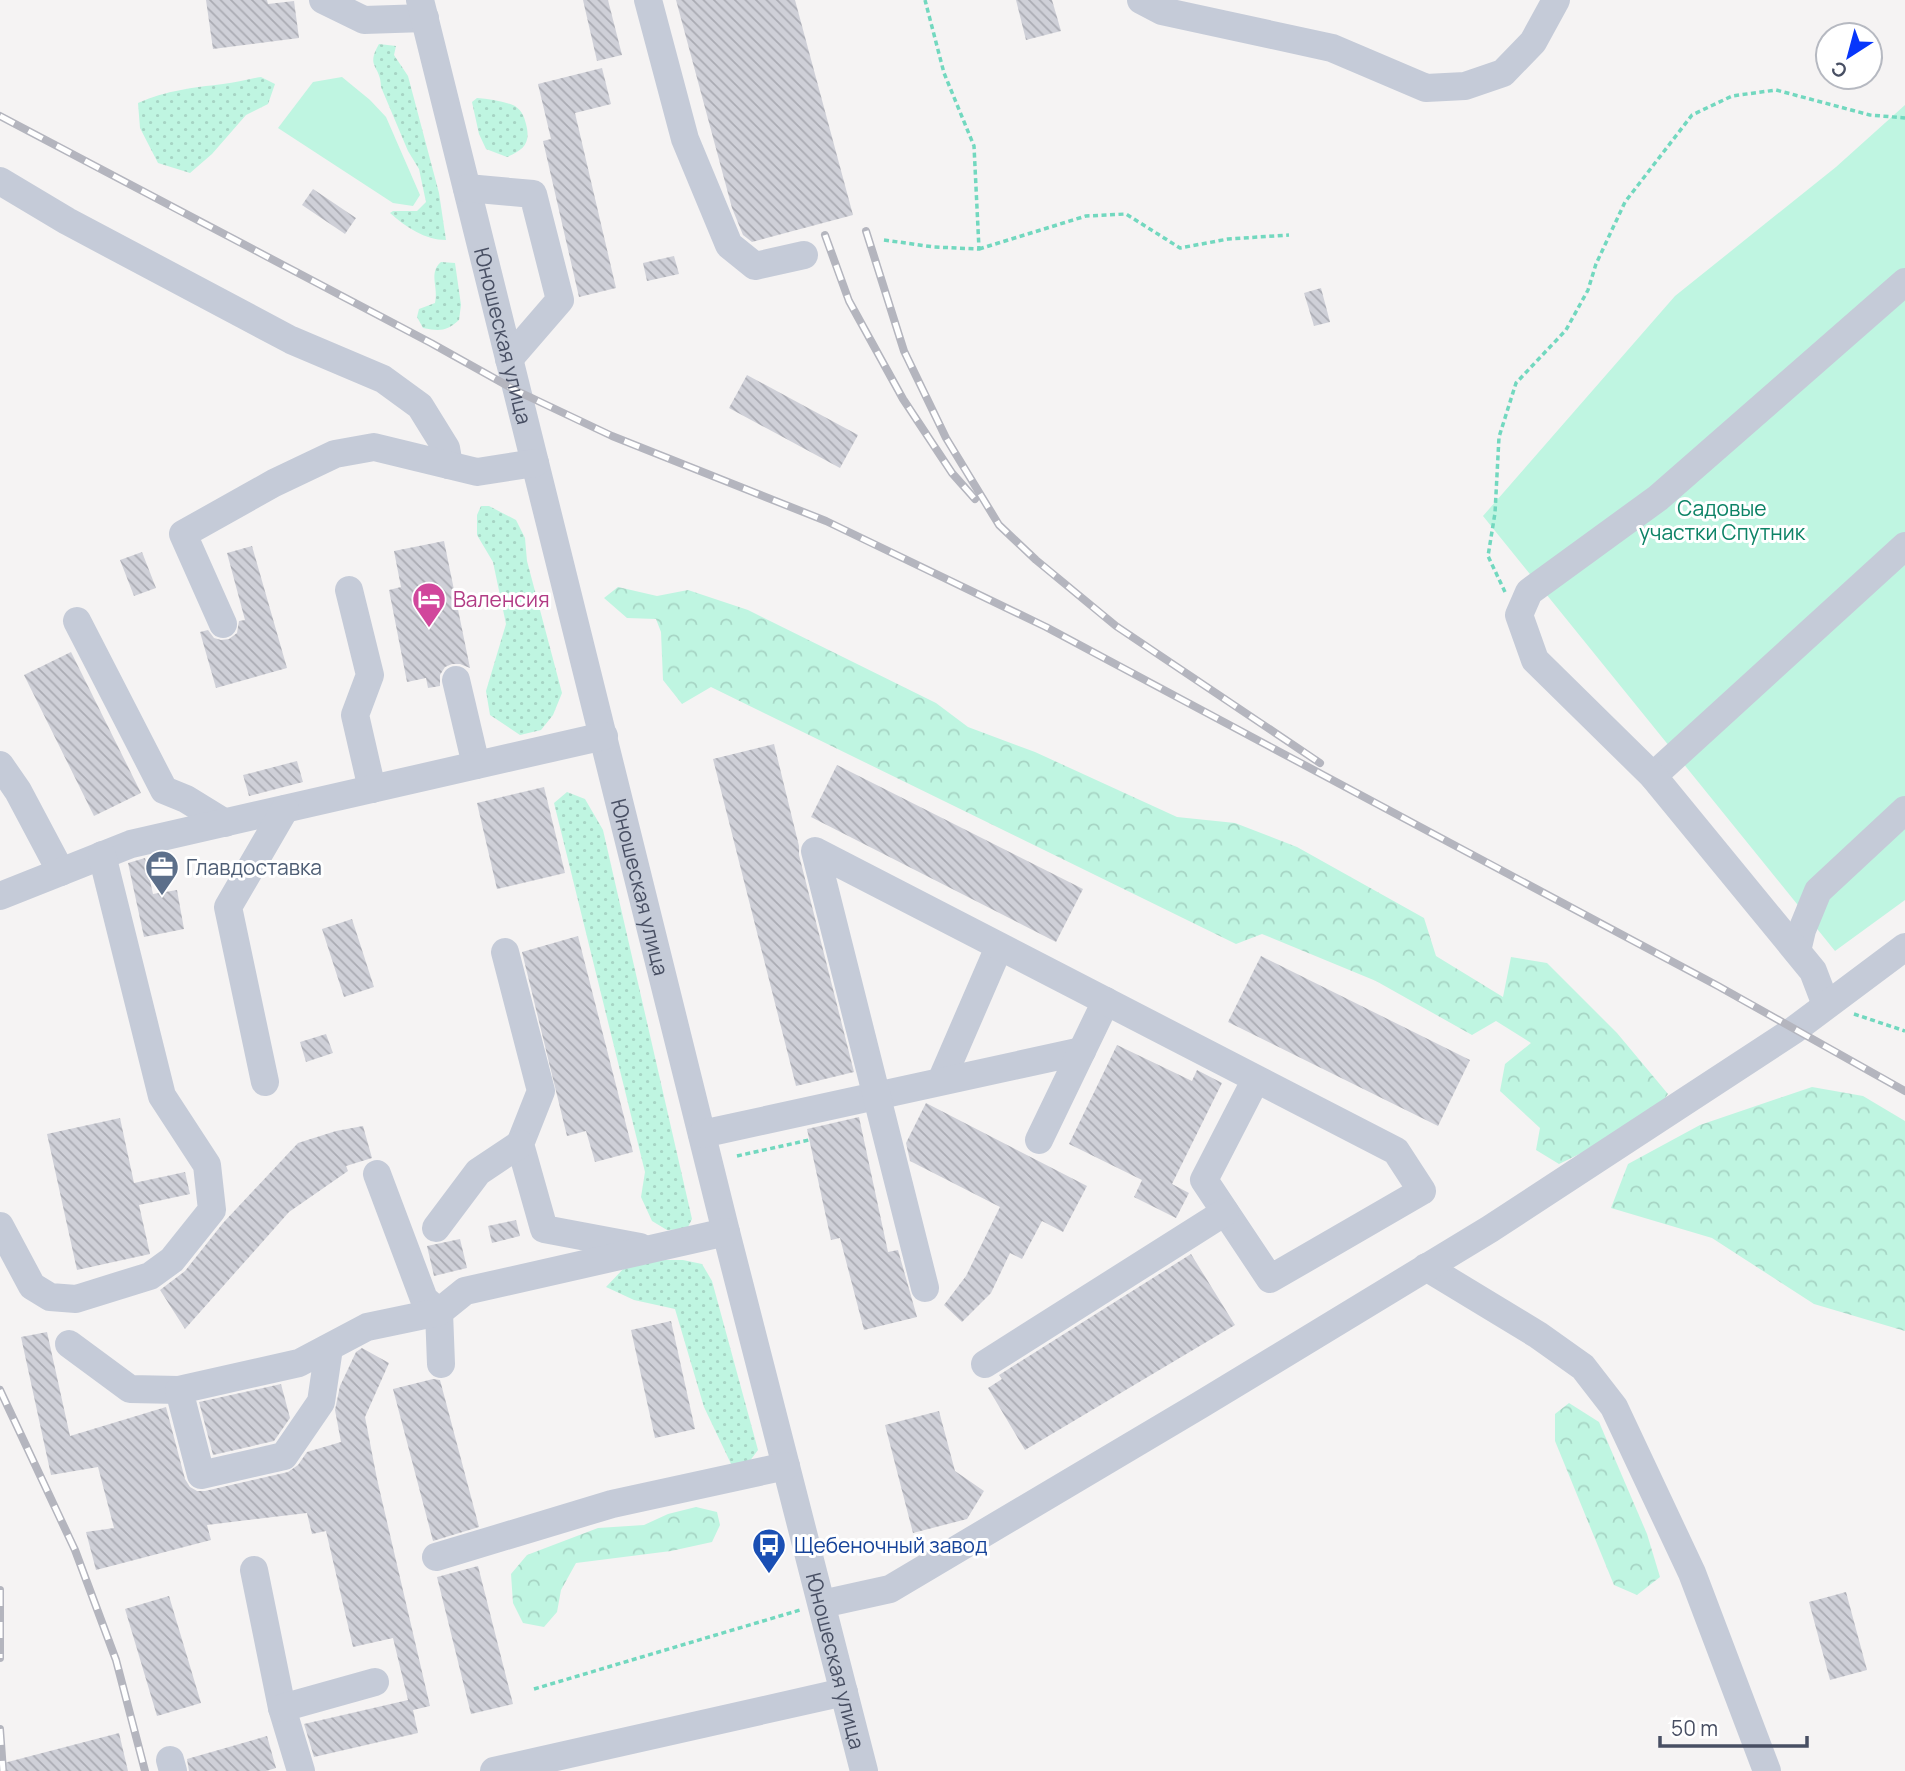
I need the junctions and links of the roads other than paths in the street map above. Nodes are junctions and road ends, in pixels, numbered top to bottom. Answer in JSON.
{"nodes":[{"id":1,"x":323,"y":0,"type":"edge"},
{"id":2,"x":648,"y":0,"type":"edge"},
{"id":3,"x":1141,"y":0,"type":"edge"},
{"id":4,"x":1556,"y":0,"type":"edge"},
{"id":5,"x":423,"y":9,"type":"edge"},
{"id":6,"x":0,"y":181,"type":"edge"},
{"id":7,"x":467,"y":188,"type":"junction"},
{"id":8,"x":804,"y":255,"type":"dead end"},
{"id":9,"x":1905,"y":282,"type":"edge"},
{"id":10,"x":509,"y":359,"type":"junction"},
{"id":11,"x":535,"y":463,"type":"junction"},
{"id":12,"x":449,"y":465,"type":"junction"},
{"id":13,"x":1905,"y":546,"type":"edge"},
{"id":14,"x":349,"y":590,"type":"dead end"},
{"id":15,"x":77,"y":621,"type":"dead end"},
{"id":16,"x":223,"y":624,"type":"dead end"},
{"id":17,"x":456,"y":680,"type":"dead end"},
{"id":18,"x":604,"y":736,"type":"junction"},
{"id":19,"x":0,"y":765,"type":"edge"},
{"id":20,"x":476,"y":765,"type":"junction"},
{"id":21,"x":1653,"y":776,"type":"junction"},
{"id":22,"x":372,"y":789,"type":"junction"},
{"id":23,"x":285,"y":809,"type":"junction"},
{"id":24,"x":1905,"y":810,"type":"edge"},
{"id":25,"x":225,"y":822,"type":"junction"},
{"id":26,"x":102,"y":855,"type":"junction"},
{"id":27,"x":61,"y":872,"type":"junction"},
{"id":28,"x":0,"y":896,"type":"edge"},
{"id":29,"x":999,"y":947,"type":"junction"},
{"id":30,"x":1905,"y":947,"type":"edge"},
{"id":31,"x":1797,"y":951,"type":"junction"},
{"id":32,"x":505,"y":953,"type":"dead end"},
{"id":33,"x":1106,"y":1001,"type":"junction"},
{"id":34,"x":1826,"y":1005,"type":"junction"},
{"id":35,"x":1082,"y":1051,"type":"junction"},
{"id":36,"x":1256,"y":1079,"type":"junction"},
{"id":37,"x":941,"y":1081,"type":"junction"},
{"id":38,"x":265,"y":1082,"type":"dead end"},
{"id":39,"x":877,"y":1095,"type":"junction"},
{"id":40,"x":702,"y":1134,"type":"junction"},
{"id":41,"x":1039,"y":1140,"type":"dead end"},
{"id":42,"x":520,"y":1144,"type":"junction"},
{"id":43,"x":377,"y":1174,"type":"dead end"},
{"id":44,"x":1225,"y":1212,"type":"junction"},
{"id":45,"x":0,"y":1226,"type":"edge"},
{"id":46,"x":436,"y":1228,"type":"dead end"},
{"id":47,"x":726,"y":1232,"type":"junction"},
{"id":48,"x":649,"y":1249,"type":"junction"},
{"id":49,"x":1426,"y":1268,"type":"junction"},
{"id":50,"x":925,"y":1288,"type":"dead end"},
{"id":51,"x":439,"y":1312,"type":"junction"},
{"id":52,"x":69,"y":1344,"type":"dead end"},
{"id":53,"x":329,"y":1348,"type":"junction"},
{"id":54,"x":441,"y":1364,"type":"dead end"},
{"id":55,"x":985,"y":1364,"type":"dead end"},
{"id":56,"x":179,"y":1390,"type":"junction"},
{"id":57,"x":786,"y":1466,"type":"junction"},
{"id":58,"x":436,"y":1557,"type":"dead end"},
{"id":59,"x":254,"y":1570,"type":"dead end"},
{"id":60,"x":822,"y":1604,"type":"junction"},
{"id":61,"x":374,"y":1682,"type":"dead end"},
{"id":62,"x":844,"y":1692,"type":"junction"},
{"id":63,"x":282,"y":1708,"type":"junction"},
{"id":64,"x":301,"y":1771,"type":"edge"},
{"id":65,"x":494,"y":1771,"type":"edge"},
{"id":66,"x":864,"y":1771,"type":"edge"},
{"id":67,"x":1767,"y":1771,"type":"edge"}],
"edges":[{"from":1,"to":5,"type":"street"},
{"from":2,"to":8,"type":"street"},
{"from":3,"to":4,"type":"street"},
{"from":5,"to":7,"type":"street","name":"Юношеская улица"},
{"from":6,"to":12,"type":"street"},
{"from":7,"to":10,"type":"street","name":"Юношеская улица"},
{"from":7,"to":10,"type":"street"},
{"from":9,"to":21,"type":"street"},
{"from":10,"to":11,"type":"street","name":"Юношеская улица"},
{"from":11,"to":12,"type":"street"},
{"from":11,"to":18,"type":"street","name":"Юношеская улица"},
{"from":12,"to":16,"type":"street"},
{"from":13,"to":21,"type":"street"},
{"from":14,"to":22,"type":"street"},
{"from":15,"to":25,"type":"street"},
{"from":17,"to":20,"type":"street"},
{"from":18,"to":20,"type":"street"},
{"from":18,"to":40,"type":"street","name":"Юношеская улица"},
{"from":19,"to":27,"type":"street"},
{"from":20,"to":22,"type":"street"},
{"from":21,"to":31,"type":"street"},
{"from":22,"to":23,"type":"street"},
{"from":23,"to":25,"type":"street"},
{"from":23,"to":38,"type":"street"},
{"from":24,"to":31,"type":"street"},
{"from":25,"to":26,"type":"street"},
{"from":26,"to":27,"type":"street"},
{"from":26,"to":45,"type":"street"},
{"from":27,"to":28,"type":"street"},
{"from":29,"to":33,"type":"street"},
{"from":29,"to":37,"type":"street"},
{"from":29,"to":39,"type":"street"},
{"from":30,"to":34,"type":"street"},
{"from":31,"to":34,"type":"street"},
{"from":32,"to":42,"type":"street"},
{"from":33,"to":35,"type":"street"},
{"from":33,"to":36,"type":"street"},
{"from":34,"to":49,"type":"street"},
{"from":35,"to":37,"type":"street"},
{"from":35,"to":41,"type":"street"},
{"from":36,"to":44,"type":"street"},
{"from":36,"to":44,"type":"street"},
{"from":37,"to":39,"type":"street"},
{"from":39,"to":40,"type":"street"},
{"from":39,"to":50,"type":"street"},
{"from":40,"to":47,"type":"street","name":"Юношеская улица"},
{"from":42,"to":46,"type":"street"},
{"from":42,"to":48,"type":"street"},
{"from":43,"to":51,"type":"street"},
{"from":44,"to":55,"type":"street"},
{"from":47,"to":48,"type":"street"},
{"from":47,"to":57,"type":"street","name":"Юношеская улица"},
{"from":48,"to":51,"type":"street"},
{"from":49,"to":60,"type":"street"},
{"from":49,"to":67,"type":"street"},
{"from":51,"to":53,"type":"street"},
{"from":51,"to":54,"type":"street"},
{"from":52,"to":56,"type":"street"},
{"from":53,"to":56,"type":"street"},
{"from":53,"to":56,"type":"street"},
{"from":57,"to":58,"type":"street"},
{"from":57,"to":60,"type":"street","name":"Юношеская улица"},
{"from":59,"to":63,"type":"street"},
{"from":60,"to":62,"type":"street","name":"Юношеская улица"},
{"from":61,"to":63,"type":"street"},
{"from":62,"to":65,"type":"street"},
{"from":62,"to":66,"type":"street","name":"Юношеская улица"},
{"from":63,"to":64,"type":"street"}]}
